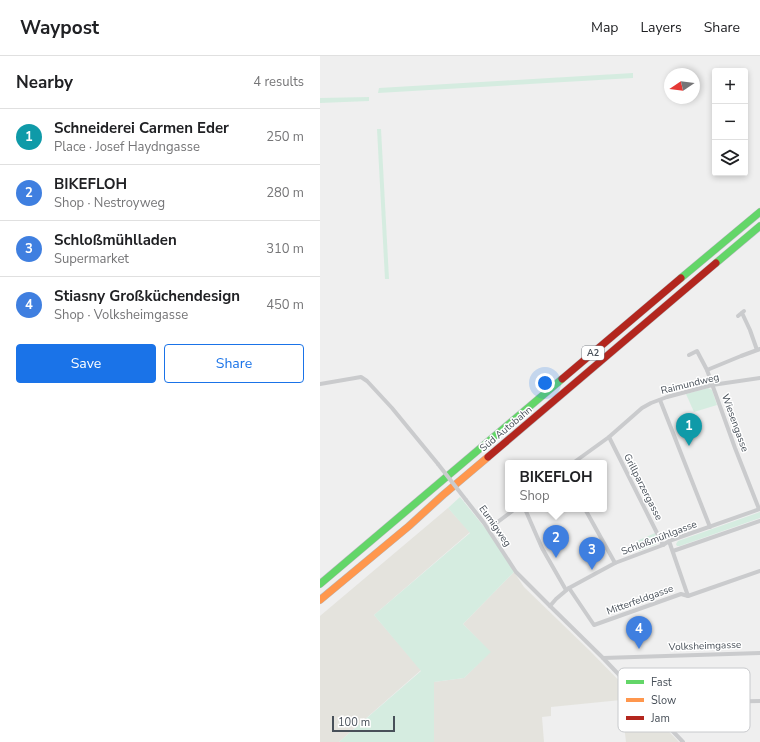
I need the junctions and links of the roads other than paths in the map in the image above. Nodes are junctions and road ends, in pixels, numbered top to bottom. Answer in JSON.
{"nodes":[{"id":1,"x":760,"y":212,"type":"edge"},
{"id":2,"x":760,"y":226,"type":"edge"},
{"id":3,"x":738,"y":316,"type":"dead end"},
{"id":4,"x":759,"y":349,"type":"edge"},
{"id":5,"x":689,"y":355,"type":"dead end"},
{"id":6,"x":707,"y":370,"type":"junction"},
{"id":7,"x":760,"y":378,"type":"edge"},
{"id":8,"x":320,"y":384,"type":"edge"},
{"id":9,"x":712,"y":385,"type":"junction"},
{"id":10,"x":660,"y":400,"type":"junction"},
{"id":11,"x":609,"y":436,"type":"junction"},
{"id":12,"x":577,"y":460,"type":"edge"},
{"id":13,"x":760,"y":509,"type":"edge"},
{"id":14,"x":511,"y":512,"type":"edge"},
{"id":15,"x":526,"y":512,"type":"edge"},
{"id":16,"x":587,"y":512,"type":"edge"},
{"id":17,"x":760,"y":521,"type":"edge"},
{"id":18,"x":495,"y":524,"type":"dead end"},
{"id":19,"x":710,"y":527,"type":"junction"},
{"id":20,"x":669,"y":541,"type":"junction"},
{"id":21,"x":663,"y":545,"type":"junction"},
{"id":22,"x":673,"y":551,"type":"junction"},
{"id":23,"x":615,"y":563,"type":"junction"},
{"id":24,"x":760,"y":571,"type":"edge"},
{"id":25,"x":320,"y":584,"type":"edge"},
{"id":26,"x":567,"y":589,"type":"junction"},
{"id":27,"x":688,"y":596,"type":"junction"},
{"id":28,"x":321,"y":600,"type":"edge"},
{"id":29,"x":550,"y":606,"type":"junction"},
{"id":30,"x":760,"y":653,"type":"edge"},
{"id":31,"x":603,"y":658,"type":"junction"},
{"id":32,"x":618,"y":673,"type":"edge"},
{"id":33,"x":750,"y":701,"type":"edge"},
{"id":34,"x":760,"y":701,"type":"edge"},
{"id":35,"x":674,"y":732,"type":"edge"},
{"id":36,"x":683,"y":742,"type":"edge"}],
"edges":[{"from":1,"to":25,"type":"highway","name":"Süd Autobahn","number":"A2"},
{"from":2,"to":28,"type":"highway","name":"Süd Autobahn","number":"A2"},
{"from":3,"to":4,"type":"street"},
{"from":4,"to":6,"type":"street"},
{"from":5,"to":6,"type":"street","name":"Wiesengasse"},
{"from":6,"to":9,"type":"street","name":"Wiesengasse"},
{"from":7,"to":9,"type":"street","name":"Raimundweg"},
{"from":8,"to":29,"type":"street","name":"Eumigweg","bridge":true},
{"from":9,"to":10,"type":"street","name":"Raimundweg"},
{"from":9,"to":13,"type":"street","name":"Wiesengasse"},
{"from":10,"to":11,"type":"street","name":"Raimundweg"},
{"from":10,"to":19,"type":"street"},
{"from":11,"to":12,"type":"street","name":"Raimundweg"},
{"from":11,"to":21,"type":"street","name":"Grillparzergasse"},
{"from":13,"to":19,"type":"street","name":"Schloßmühlgasse"},
{"from":14,"to":18,"type":"street"},
{"from":15,"to":26,"type":"street"},
{"from":16,"to":23,"type":"street"},
{"from":17,"to":22,"type":"street","name":"Schloßmühlgasse"},
{"from":19,"to":20,"type":"street","name":"Schloßmühlgasse"},
{"from":20,"to":21,"type":"street","name":"Schloßmühlgasse"},
{"from":20,"to":22,"type":"street"},
{"from":21,"to":23,"type":"street","name":"Schloßmühlgasse"},
{"from":22,"to":27,"type":"street"},
{"from":23,"to":26,"type":"street","name":"Schloßmühlgasse"},
{"from":24,"to":27,"type":"street","name":"Mitterfeldgasse"},
{"from":26,"to":27,"type":"street","name":"Mitterfeldgasse"},
{"from":26,"to":29,"type":"street","name":"Schloßmühlgasse"},
{"from":29,"to":31,"type":"street","name":"Eumigweg"},
{"from":30,"to":31,"type":"street","name":"Volksheimgasse"},
{"from":31,"to":32,"type":"street","name":"Eumigweg"},
{"from":33,"to":34,"type":"street"},
{"from":35,"to":36,"type":"street","name":"Eumigweg"}]}
